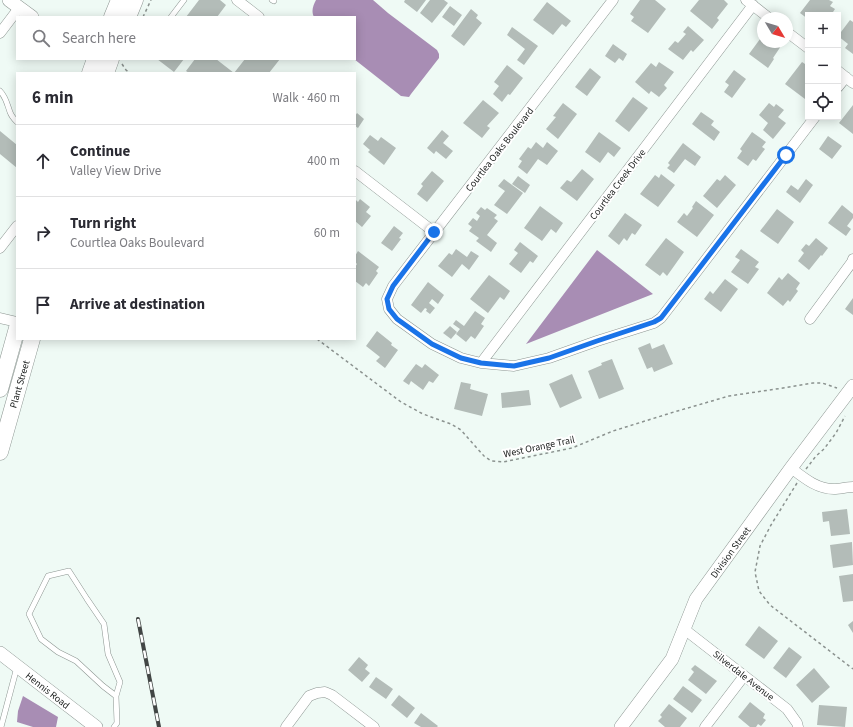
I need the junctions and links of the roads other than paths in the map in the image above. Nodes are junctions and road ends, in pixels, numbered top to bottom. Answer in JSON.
{"nodes":[{"id":1,"x":119,"y":0,"type":"edge"},
{"id":2,"x":135,"y":0,"type":"edge"},
{"id":3,"x":184,"y":0,"type":"edge"},
{"id":4,"x":237,"y":0,"type":"edge"},
{"id":5,"x":613,"y":0,"type":"edge"},
{"id":6,"x":749,"y":3,"type":"edge"},
{"id":7,"x":14,"y":4,"type":"edge"},
{"id":8,"x":761,"y":12,"type":"edge"},
{"id":9,"x":31,"y":16,"type":"edge"},
{"id":10,"x":112,"y":16,"type":"edge"},
{"id":11,"x":128,"y":16,"type":"edge"},
{"id":12,"x":172,"y":16,"type":"edge"},
{"id":13,"x":258,"y":16,"type":"edge"},
{"id":14,"x":0,"y":33,"type":"edge"},
{"id":15,"x":793,"y":37,"type":"edge"},
{"id":16,"x":805,"y":46,"type":"edge"},
{"id":17,"x":107,"y":62,"type":"edge"},
{"id":18,"x":92,"y":72,"type":"edge"},
{"id":19,"x":0,"y":91,"type":"edge"},
{"id":20,"x":813,"y":120,"type":"edge"},
{"id":21,"x":16,"y":121,"type":"edge"},
{"id":22,"x":356,"y":172,"type":"edge"},
{"id":23,"x":16,"y":227,"type":"edge"},
{"id":24,"x":434,"y":232,"type":"junction"},
{"id":25,"x":0,"y":248,"type":"edge"},
{"id":26,"x":853,"y":259,"type":"edge"},
{"id":27,"x":0,"y":318,"type":"edge"},
{"id":28,"x":810,"y":319,"type":"dead end"},
{"id":29,"x":16,"y":322,"type":"edge"},
{"id":30,"x":16,"y":332,"type":"edge"},
{"id":31,"x":32,"y":340,"type":"edge"},
{"id":32,"x":481,"y":363,"type":"junction"},
{"id":33,"x":853,"y":386,"type":"edge"},
{"id":34,"x":0,"y":388,"type":"edge"},
{"id":35,"x":0,"y":452,"type":"edge"},
{"id":36,"x":791,"y":468,"type":"junction"},
{"id":37,"x":853,"y":487,"type":"edge"},
{"id":38,"x":684,"y":629,"type":"junction"},
{"id":39,"x":0,"y":653,"type":"edge"},
{"id":40,"x":17,"y":666,"type":"junction"},
{"id":41,"x":744,"y":676,"type":"junction"},
{"id":42,"x":116,"y":696,"type":"junction"},
{"id":43,"x":1,"y":727,"type":"edge"},
{"id":44,"x":96,"y":727,"type":"edge"},
{"id":45,"x":114,"y":727,"type":"edge"},
{"id":46,"x":286,"y":727,"type":"edge"},
{"id":47,"x":374,"y":727,"type":"edge"},
{"id":48,"x":621,"y":727,"type":"edge"},
{"id":49,"x":705,"y":727,"type":"edge"},
{"id":50,"x":798,"y":727,"type":"edge"}],
"edges":[{"from":1,"to":10,"type":"main road"},
{"from":2,"to":11,"type":"main road"},
{"from":3,"to":12,"type":"lane"},
{"from":4,"to":13,"type":"street"},
{"from":5,"to":24,"type":"street","name":"Courtlea Oaks Boulevard"},
{"from":6,"to":8,"type":"street"},
{"from":6,"to":32,"type":"street","name":"Courtlea Creek Drive"},
{"from":7,"to":9,"type":"street"},
{"from":7,"to":14,"type":"street"},
{"from":15,"to":16,"type":"street"},
{"from":17,"to":18,"type":"main road"},
{"from":19,"to":21,"type":"lane"},
{"from":20,"to":32,"type":"street"},
{"from":22,"to":24,"type":"street"},
{"from":23,"to":25,"type":"street"},
{"from":24,"to":32,"type":"street","name":"Courtlea Oaks Boulevard"},
{"from":26,"to":28,"type":"street"},
{"from":27,"to":29,"type":"street"},
{"from":30,"to":34,"type":"main road","name":"Plant Street"},
{"from":31,"to":35,"type":"main road","name":"Plant Street"},
{"from":33,"to":36,"type":"street","name":"Division Street"},
{"from":36,"to":37,"type":"street"},
{"from":36,"to":38,"type":"street","name":"Division Street"},
{"from":38,"to":41,"type":"street","name":"Silverdale Avenue"},
{"from":38,"to":48,"type":"street","name":"Division Street"},
{"from":39,"to":40,"type":"street","name":"Hennis Road"},
{"from":40,"to":43,"type":"lane"},
{"from":40,"to":44,"type":"street","name":"Hennis Road"},
{"from":41,"to":49,"type":"street"},
{"from":41,"to":50,"type":"street","name":"Silverdale Avenue"},
{"from":42,"to":42,"type":"lane"},
{"from":42,"to":45,"type":"lane"},
{"from":46,"to":47,"type":"street"}]}
